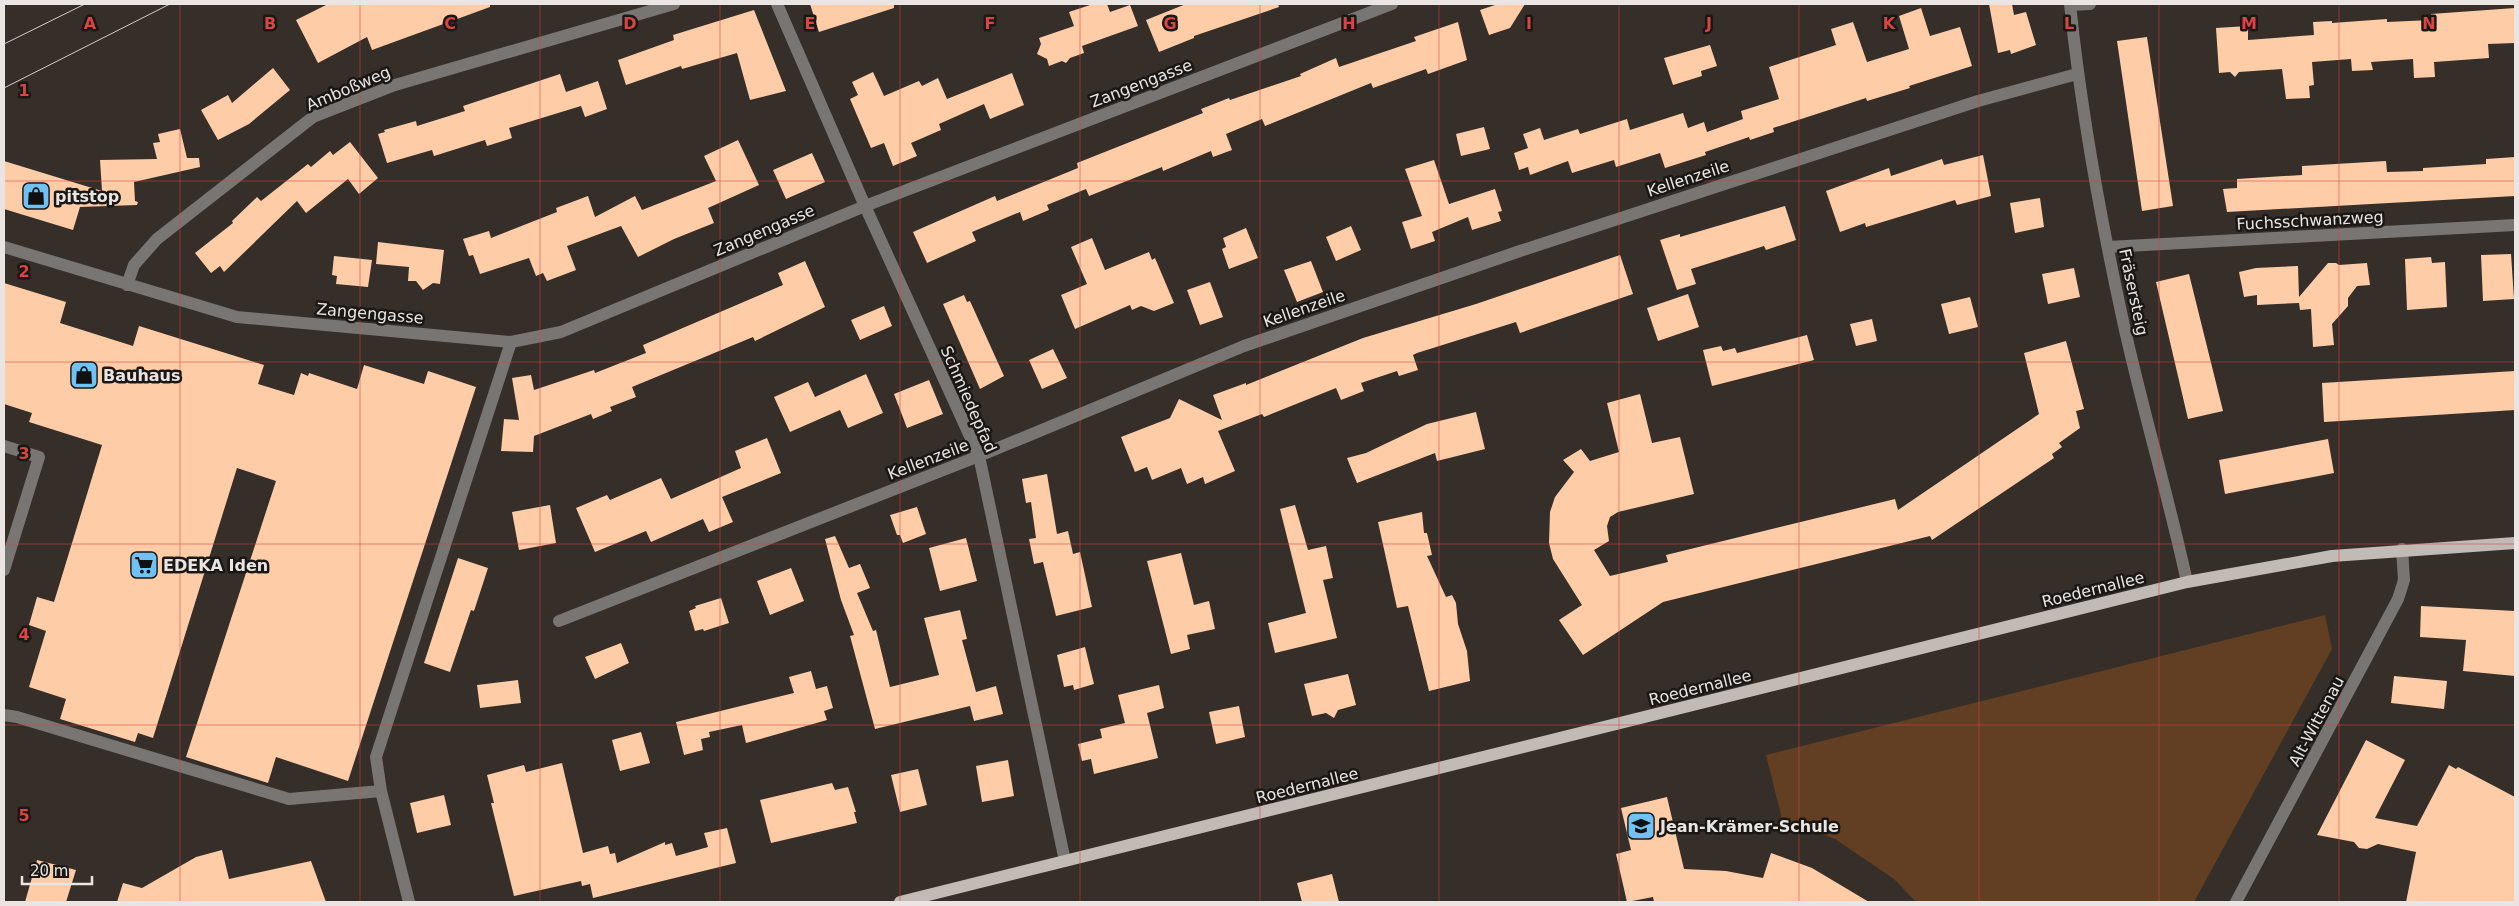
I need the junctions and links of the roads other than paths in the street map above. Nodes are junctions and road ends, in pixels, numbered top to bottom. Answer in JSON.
{"nodes":[{"id":1,"x":674,"y":4,"type":"edge"},
{"id":2,"x":777,"y":4,"type":"edge"},
{"id":3,"x":1392,"y":4,"type":"edge"},
{"id":4,"x":2070,"y":4,"type":"edge"},
{"id":5,"x":2090,"y":4,"type":"edge"},
{"id":6,"x":2077,"y":74,"type":"junction"},
{"id":7,"x":865,"y":206,"type":"junction"},
{"id":8,"x":2515,"y":225,"type":"edge"},
{"id":9,"x":4,"y":247,"type":"edge"},
{"id":10,"x":2108,"y":247,"type":"junction"},
{"id":11,"x":127,"y":285,"type":"junction"},
{"id":12,"x":511,"y":342,"type":"junction"},
{"id":13,"x":4,"y":446,"type":"edge"},
{"id":14,"x":979,"y":456,"type":"junction"},
{"id":15,"x":2515,"y":543,"type":"edge"},
{"id":16,"x":2402,"y":550,"type":"junction"},
{"id":17,"x":4,"y":570,"type":"edge"},
{"id":18,"x":2187,"y":582,"type":"junction"},
{"id":19,"x":559,"y":621,"type":"dead end"},
{"id":20,"x":4,"y":715,"type":"edge"},
{"id":21,"x":381,"y":791,"type":"junction"},
{"id":22,"x":1065,"y":861,"type":"junction"},
{"id":23,"x":409,"y":902,"type":"edge"},
{"id":24,"x":900,"y":902,"type":"edge"},
{"id":25,"x":2236,"y":902,"type":"edge"}],
"edges":[{"from":1,"to":11,"type":"street","name":"Amboßweg"},
{"from":2,"to":7,"type":"street","name":"Schmiedepfad"},
{"from":3,"to":7,"type":"street","name":"Zangengasse"},
{"from":4,"to":5,"type":"street"},
{"from":4,"to":6,"type":"street","name":"Fräsersteig"},
{"from":6,"to":10,"type":"street","name":"Fräsersteig"},
{"from":6,"to":14,"type":"street","name":"Kellenzeile"},
{"from":7,"to":12,"type":"street","name":"Zangengasse"},
{"from":7,"to":14,"type":"street","name":"Schmiedepfad"},
{"from":8,"to":10,"type":"street","name":"Fuchsschwanzweg"},
{"from":9,"to":11,"type":"street"},
{"from":10,"to":18,"type":"street","name":"Fräsersteig"},
{"from":11,"to":12,"type":"street","name":"Zangengasse"},
{"from":12,"to":21,"type":"street"},
{"from":13,"to":17,"type":"street"},
{"from":14,"to":19,"type":"street","name":"Kellenzeile"},
{"from":14,"to":22,"type":"street","name":"Schmiedepfad"},
{"from":15,"to":16,"type":"main road","name":"Roedernallee"},
{"from":16,"to":18,"type":"main road","name":"Roedernallee"},
{"from":16,"to":25,"type":"street","name":"Alt-Wittenau"},
{"from":18,"to":22,"type":"main road","name":"Roedernallee"},
{"from":20,"to":21,"type":"street"},
{"from":21,"to":23,"type":"street"},
{"from":22,"to":24,"type":"main road","name":"Roedernallee"}]}
